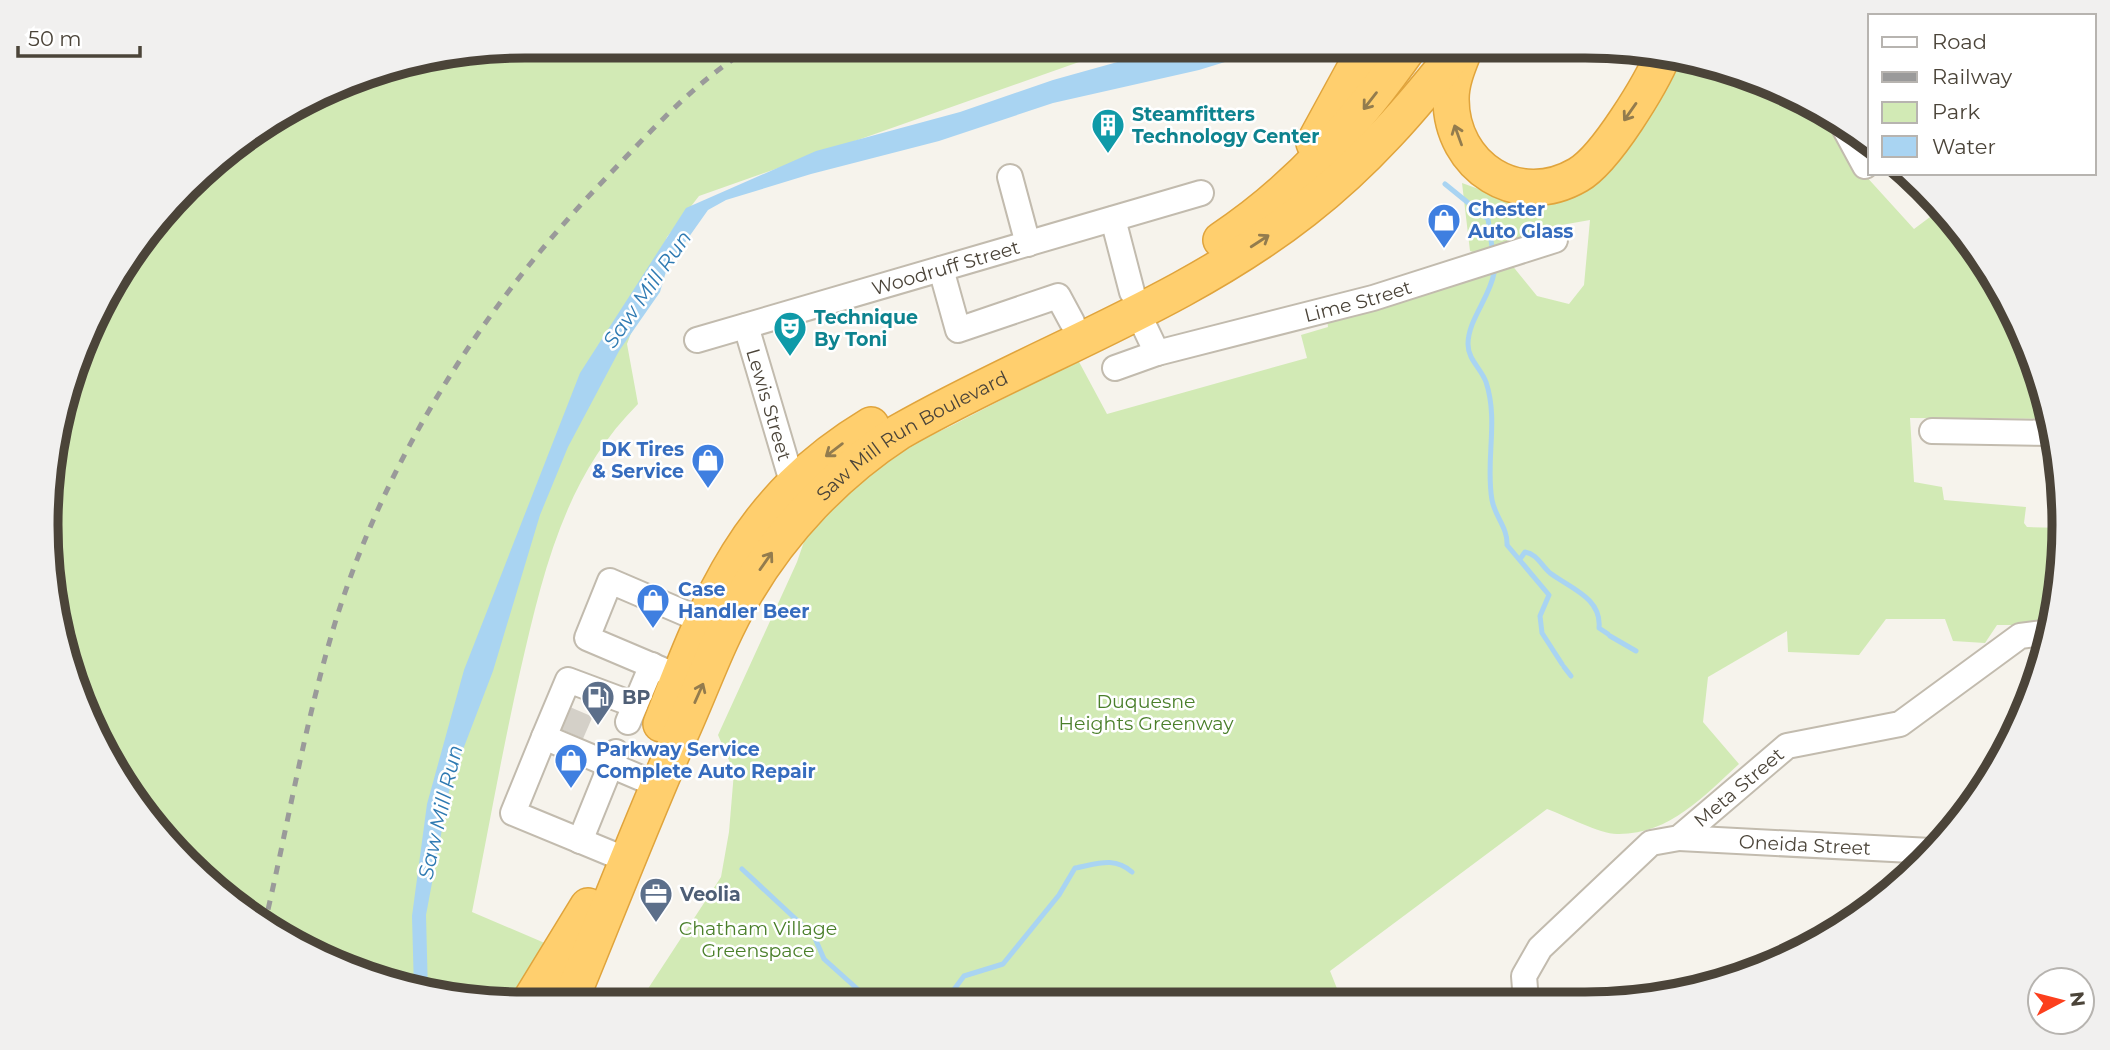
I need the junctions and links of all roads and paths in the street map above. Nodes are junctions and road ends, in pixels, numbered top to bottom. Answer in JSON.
{"nodes":[{"id":1,"x":1361,"y":58,"type":"edge"},
{"id":2,"x":1401,"y":58,"type":"edge"},
{"id":3,"x":1454,"y":58,"type":"edge"},
{"id":4,"x":1461,"y":58,"type":"edge"},
{"id":5,"x":1658,"y":64,"type":"edge"},
{"id":6,"x":1851,"y":141,"type":"edge"},
{"id":7,"x":1865,"y":166,"type":"dead end"},
{"id":8,"x":1010,"y":177,"type":"dead end"},
{"id":9,"x":1201,"y":193,"type":"dead end"},
{"id":10,"x":1260,"y":212,"type":"junction"},
{"id":11,"x":1113,"y":219,"type":"junction"},
{"id":12,"x":1555,"y":240,"type":"dead end"},
{"id":13,"x":1028,"y":244,"type":"junction"},
{"id":14,"x":941,"y":269,"type":"junction"},
{"id":15,"x":1135,"y":302,"type":"junction"},
{"id":16,"x":1072,"y":322,"type":"junction"},
{"id":17,"x":746,"y":326,"type":"junction"},
{"id":18,"x":697,"y":340,"type":"dead end"},
{"id":19,"x":1157,"y":353,"type":"junction"},
{"id":20,"x":1115,"y":368,"type":"dead end"},
{"id":21,"x":1932,"y":431,"type":"dead end"},
{"id":22,"x":2043,"y":433,"type":"edge"},
{"id":23,"x":793,"y":485,"type":"junction"},
{"id":24,"x":792,"y":527,"type":"junction"},
{"id":25,"x":701,"y":620,"type":"junction"},
{"id":26,"x":2039,"y":634,"type":"edge"},
{"id":27,"x":665,"y":671,"type":"junction"},
{"id":28,"x":544,"y":737,"type":"junction"},
{"id":29,"x":622,"y":765,"type":"junction"},
{"id":30,"x":1679,"y":838,"type":"junction"},
{"id":31,"x":595,"y":847,"type":"junction"},
{"id":32,"x":1919,"y":850,"type":"edge"},
{"id":33,"x":588,"y":906,"type":"junction"},
{"id":34,"x":535,"y":992,"type":"edge"},
{"id":35,"x":553,"y":992,"type":"edge"},
{"id":36,"x":574,"y":992,"type":"edge"},
{"id":37,"x":1525,"y":992,"type":"edge"}],
"edges":[{"from":1,"to":10,"type":"highway"},
{"from":2,"to":10,"type":"highway","name":"Saw Mill Run Boulevard","one_way":true},
{"from":15,"to":3,"type":"highway","name":"Saw Mill Run Boulevard","one_way":true},
{"from":5,"to":4,"type":"highway","one_way":true},
{"from":6,"to":7,"type":"street"},
{"from":8,"to":13,"type":"street"},
{"from":9,"to":11,"type":"street","name":"Woodruff Street"},
{"from":10,"to":15,"type":"highway","name":"Saw Mill Run Boulevard"},
{"from":11,"to":13,"type":"street","name":"Woodruff Street"},
{"from":11,"to":15,"type":"street"},
{"from":12,"to":19,"type":"street","name":"Lime Street"},
{"from":13,"to":14,"type":"street","name":"Woodruff Street"},
{"from":14,"to":16,"type":"street"},
{"from":14,"to":17,"type":"street","name":"Woodruff Street"},
{"from":15,"to":16,"type":"highway","name":"Saw Mill Run Boulevard"},
{"from":15,"to":19,"type":"street"},
{"from":15,"to":24,"type":"highway","name":"Saw Mill Run Boulevard"},
{"from":16,"to":23,"type":"highway","name":"Saw Mill Run Boulevard","one_way":true},
{"from":17,"to":18,"type":"street","name":"Woodruff Street"},
{"from":17,"to":23,"type":"street","name":"Lewis Street"},
{"from":19,"to":20,"type":"street","name":"Lime Street"},
{"from":21,"to":22,"type":"street"},
{"from":23,"to":24,"type":"highway"},
{"from":23,"to":25,"type":"highway","name":"Saw Mill Run Boulevard"},
{"from":36,"to":24,"type":"highway","name":"Saw Mill Run Boulevard","one_way":true},
{"from":25,"to":27,"type":"highway","name":"Saw Mill Run Boulevard"},
{"from":25,"to":27,"type":"street"},
{"from":26,"to":30,"type":"street","name":"Meta Street"},
{"from":27,"to":28,"type":"street"},
{"from":27,"to":29,"type":"highway","name":"Saw Mill Run Boulevard"},
{"from":28,"to":29,"type":"street"},
{"from":28,"to":31,"type":"street"},
{"from":29,"to":31,"type":"highway","name":"Saw Mill Run Boulevard"},
{"from":30,"to":32,"type":"street","name":"Oneida Street"},
{"from":30,"to":37,"type":"street","name":"Meta Street"},
{"from":31,"to":33,"type":"highway","name":"Saw Mill Run Boulevard"},
{"from":33,"to":34,"type":"highway"},
{"from":33,"to":35,"type":"highway","name":"Saw Mill Run Boulevard"}]}
